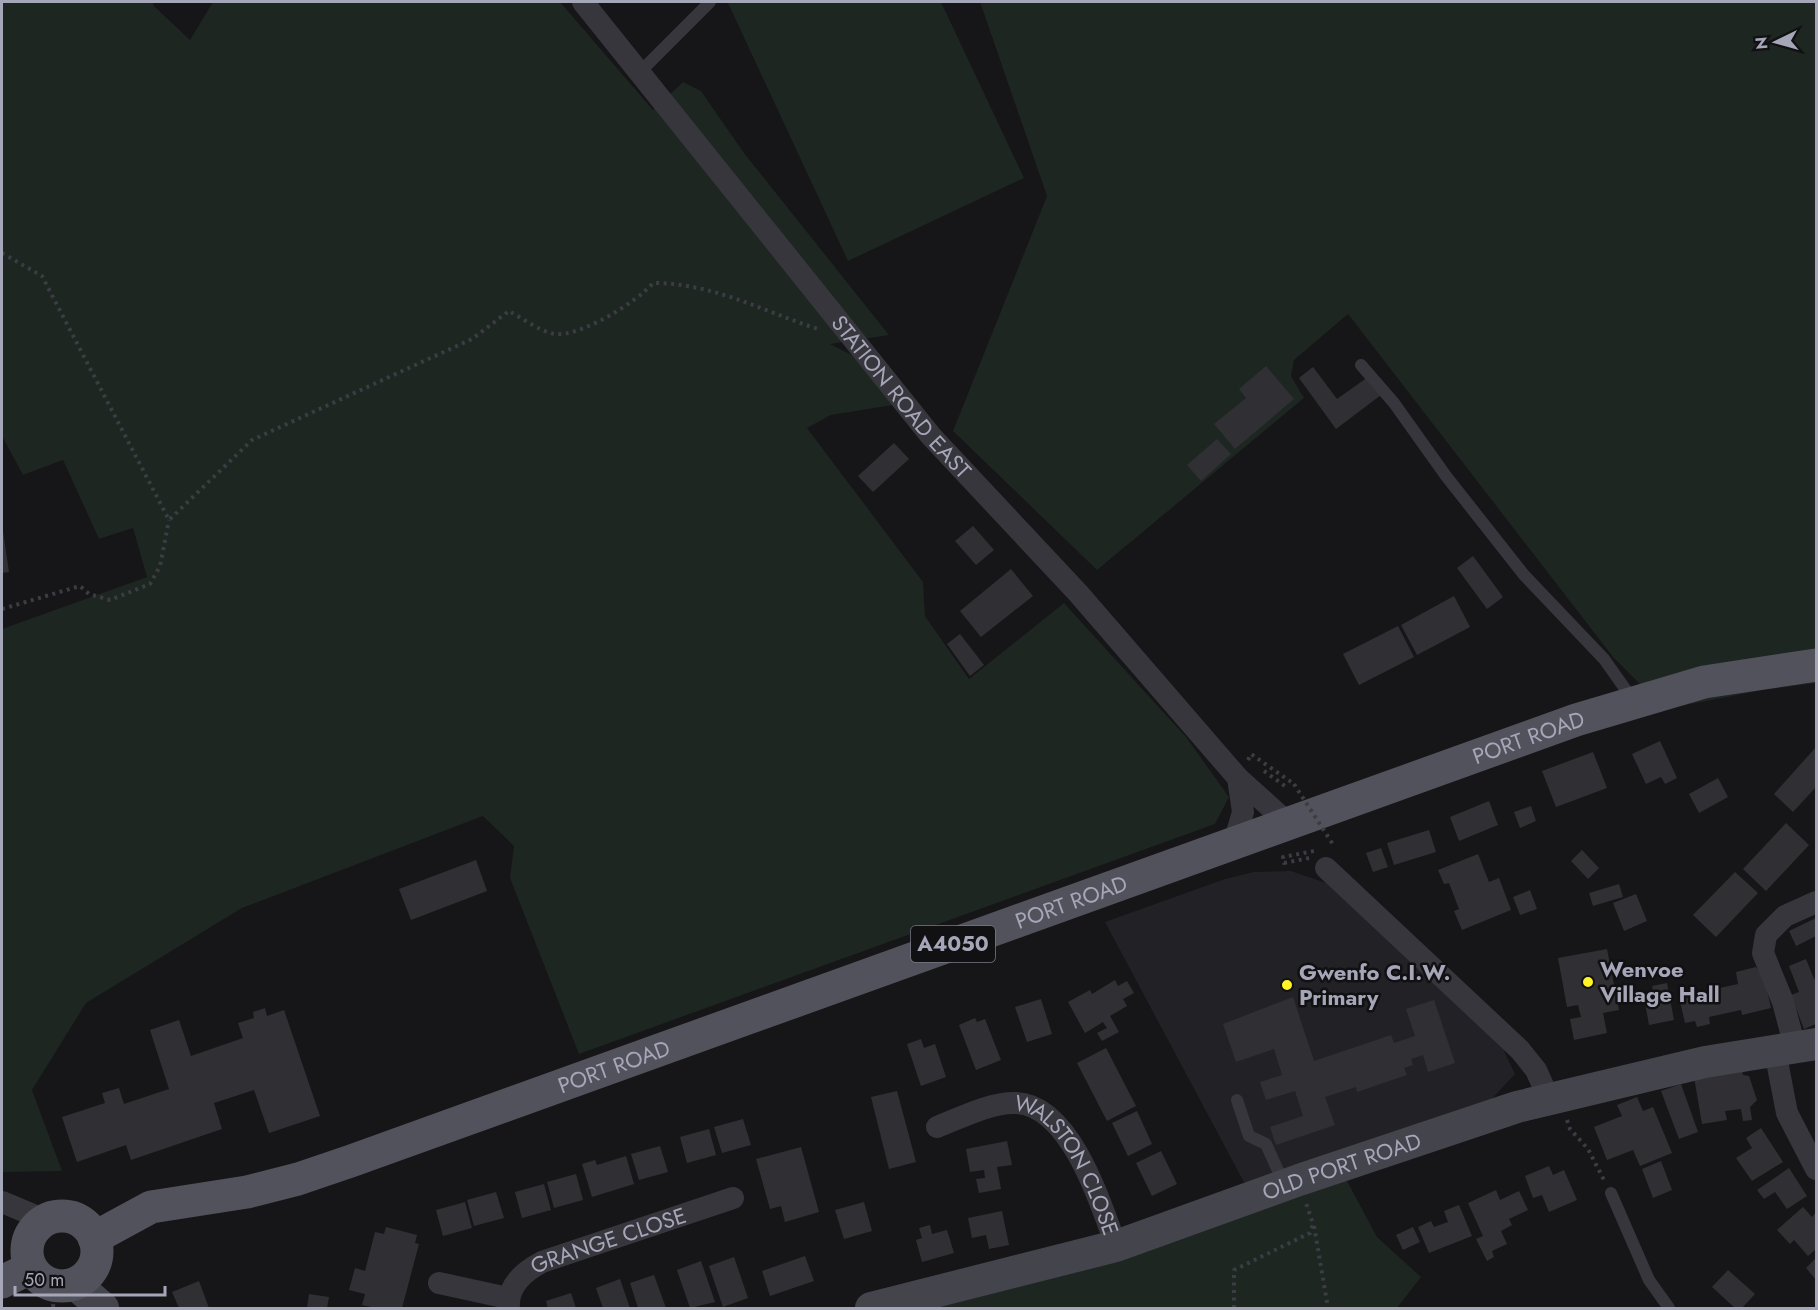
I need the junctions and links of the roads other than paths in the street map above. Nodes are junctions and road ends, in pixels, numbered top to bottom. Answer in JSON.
{"nodes":[{"id":1,"x":583,"y":2,"type":"edge"},
{"id":2,"x":710,"y":2,"type":"edge"},
{"id":3,"x":640,"y":72,"type":"junction"},
{"id":4,"x":1361,"y":365,"type":"dead end"},
{"id":5,"x":1816,"y":665,"type":"edge"},
{"id":6,"x":1634,"y":701,"type":"junction"},
{"id":7,"x":1238,"y":778,"type":"junction"},
{"id":8,"x":1288,"y":823,"type":"junction"},
{"id":9,"x":1234,"y":843,"type":"junction"},
{"id":10,"x":1326,"y":868,"type":"dead end"},
{"id":11,"x":1816,"y":903,"type":"edge"},
{"id":12,"x":1795,"y":1047,"type":"edge"},
{"id":13,"x":1555,"y":1097,"type":"junction"},
{"id":14,"x":1237,"y":1100,"type":"dead end"},
{"id":15,"x":937,"y":1127,"type":"dead end"},
{"id":16,"x":1814,"y":1161,"type":"edge"},
{"id":17,"x":1295,"y":1193,"type":"junction"},
{"id":18,"x":1611,"y":1193,"type":"road end"},
{"id":19,"x":733,"y":1198,"type":"dead end"},
{"id":20,"x":2,"y":1202,"type":"edge"},
{"id":21,"x":45,"y":1220,"type":"junction"},
{"id":22,"x":94,"y":1238,"type":"junction"},
{"id":23,"x":1116,"y":1246,"type":"junction"},
{"id":24,"x":30,"y":1268,"type":"junction"},
{"id":25,"x":2,"y":1282,"type":"edge"},
{"id":26,"x":439,"y":1283,"type":"dead end"},
{"id":27,"x":60,"y":1297,"type":"junction"},
{"id":28,"x":509,"y":1303,"type":"edge"},
{"id":29,"x":103,"y":1308,"type":"edge"},
{"id":30,"x":874,"y":1308,"type":"edge"},
{"id":31,"x":1669,"y":1308,"type":"edge"}],
"edges":[{"from":1,"to":3,"type":"street","name":"STATION ROAD EAST"},
{"from":2,"to":3,"type":"lane"},
{"from":3,"to":7,"type":"street","name":"STATION ROAD EAST"},
{"from":4,"to":6,"type":"lane"},
{"from":5,"to":6,"type":"main road","name":"PORT ROAD","number":"A4050"},
{"from":6,"to":8,"type":"main road","name":"PORT ROAD","number":"A4050"},
{"from":7,"to":8,"type":"street","name":"STATION ROAD EAST"},
{"from":7,"to":9,"type":"street"},
{"from":8,"to":9,"type":"main road","name":"PORT ROAD","number":"A4050"},
{"from":9,"to":22,"type":"main road","name":"PORT ROAD","number":"A4050"},
{"from":10,"to":13,"type":"street"},
{"from":11,"to":12,"type":"street"},
{"from":12,"to":13,"type":"street","name":"OLD PORT ROAD"},
{"from":12,"to":16,"type":"street"},
{"from":13,"to":17,"type":"street","name":"OLD PORT ROAD"},
{"from":14,"to":17,"type":"lane"},
{"from":15,"to":23,"type":"street","name":"WALSTON CLOSE"},
{"from":17,"to":23,"type":"street","name":"OLD PORT ROAD"},
{"from":18,"to":31,"type":"lane"},
{"from":19,"to":28,"type":"street","name":"GRANGE CLOSE"},
{"from":20,"to":21,"type":"street"},
{"from":21,"to":22,"type":"main road"},
{"from":21,"to":24,"type":"main road"},
{"from":22,"to":27,"type":"main road"},
{"from":23,"to":30,"type":"street","name":"OLD PORT ROAD"},
{"from":24,"to":25,"type":"main road"},
{"from":24,"to":27,"type":"main road"},
{"from":26,"to":28,"type":"street"},
{"from":27,"to":29,"type":"street"}]}
